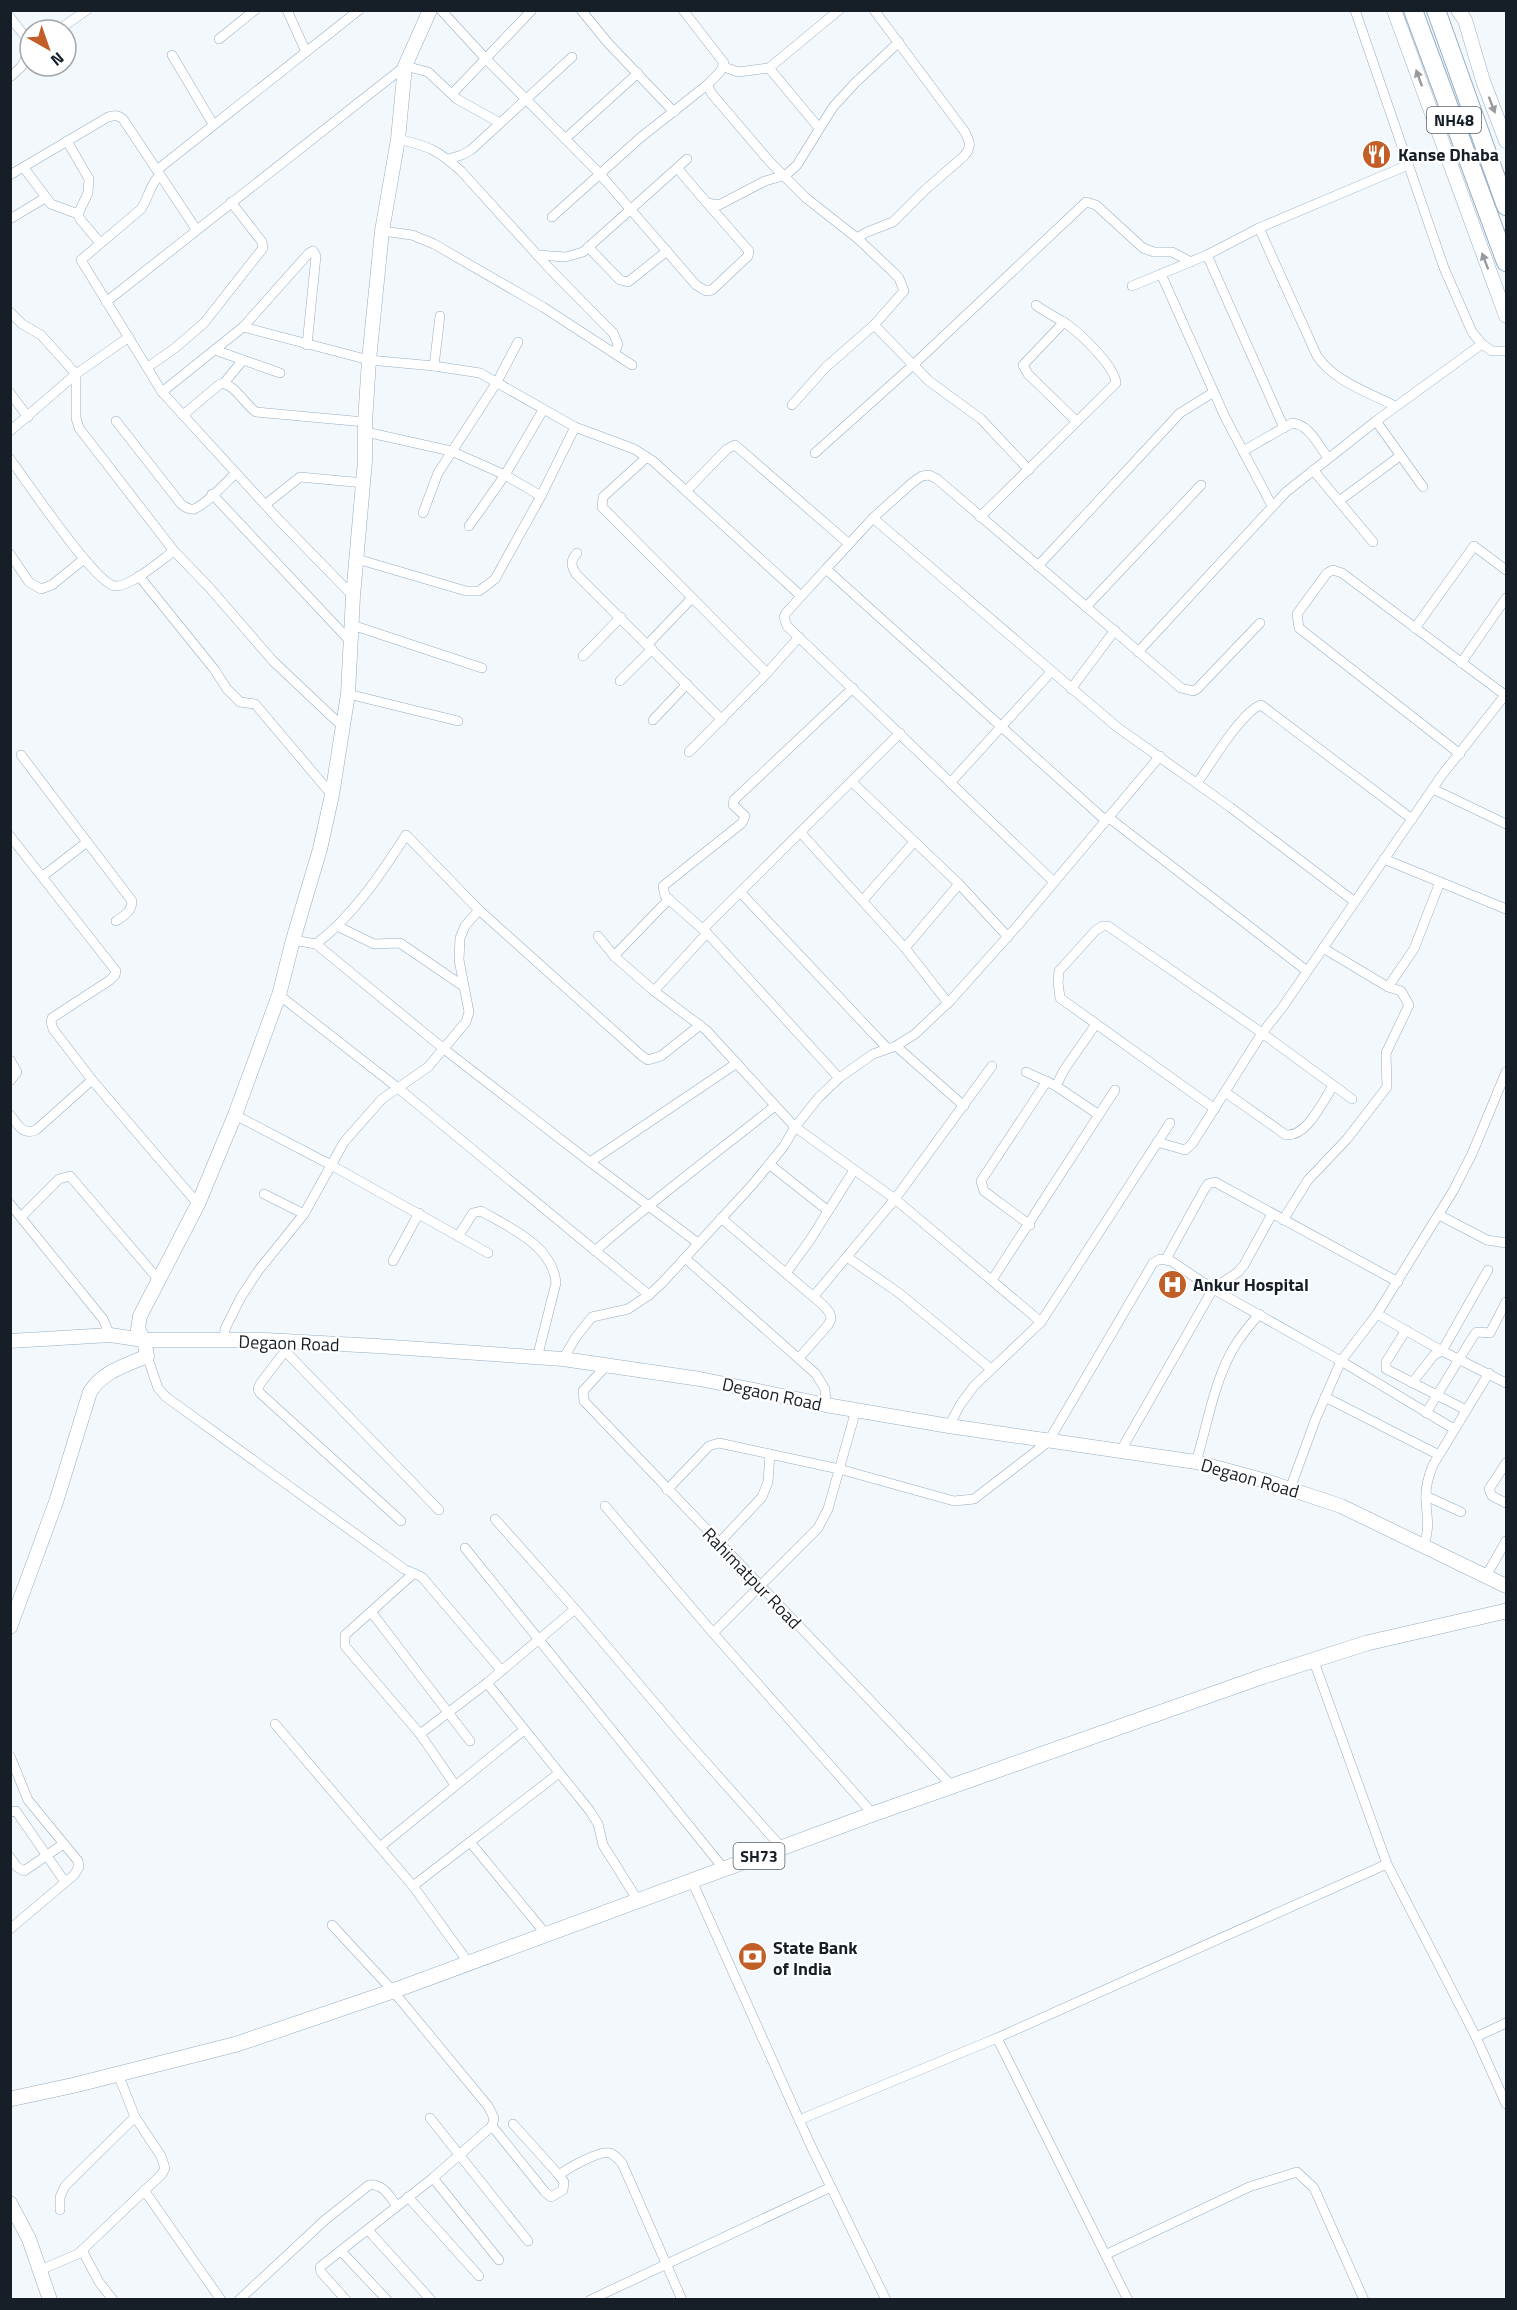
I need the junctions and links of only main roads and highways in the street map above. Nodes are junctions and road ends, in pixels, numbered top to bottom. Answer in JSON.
{"nodes":[{"id":1,"x":1413,"y":10,"type":"edge"},
{"id":2,"x":1436,"y":10,"type":"edge"},
{"id":3,"x":1506,"y":206,"type":"edge"},
{"id":4,"x":1506,"y":262,"type":"edge"},
{"id":5,"x":1506,"y":1611,"type":"edge"},
{"id":6,"x":10,"y":2099,"type":"edge"}],
"edges":[{"from":1,"to":4,"type":"highway","number":"NH48"},
{"from":2,"to":3,"type":"highway","number":"NH48"},
{"from":5,"to":6,"type":"main road","number":"SH73"}]}
